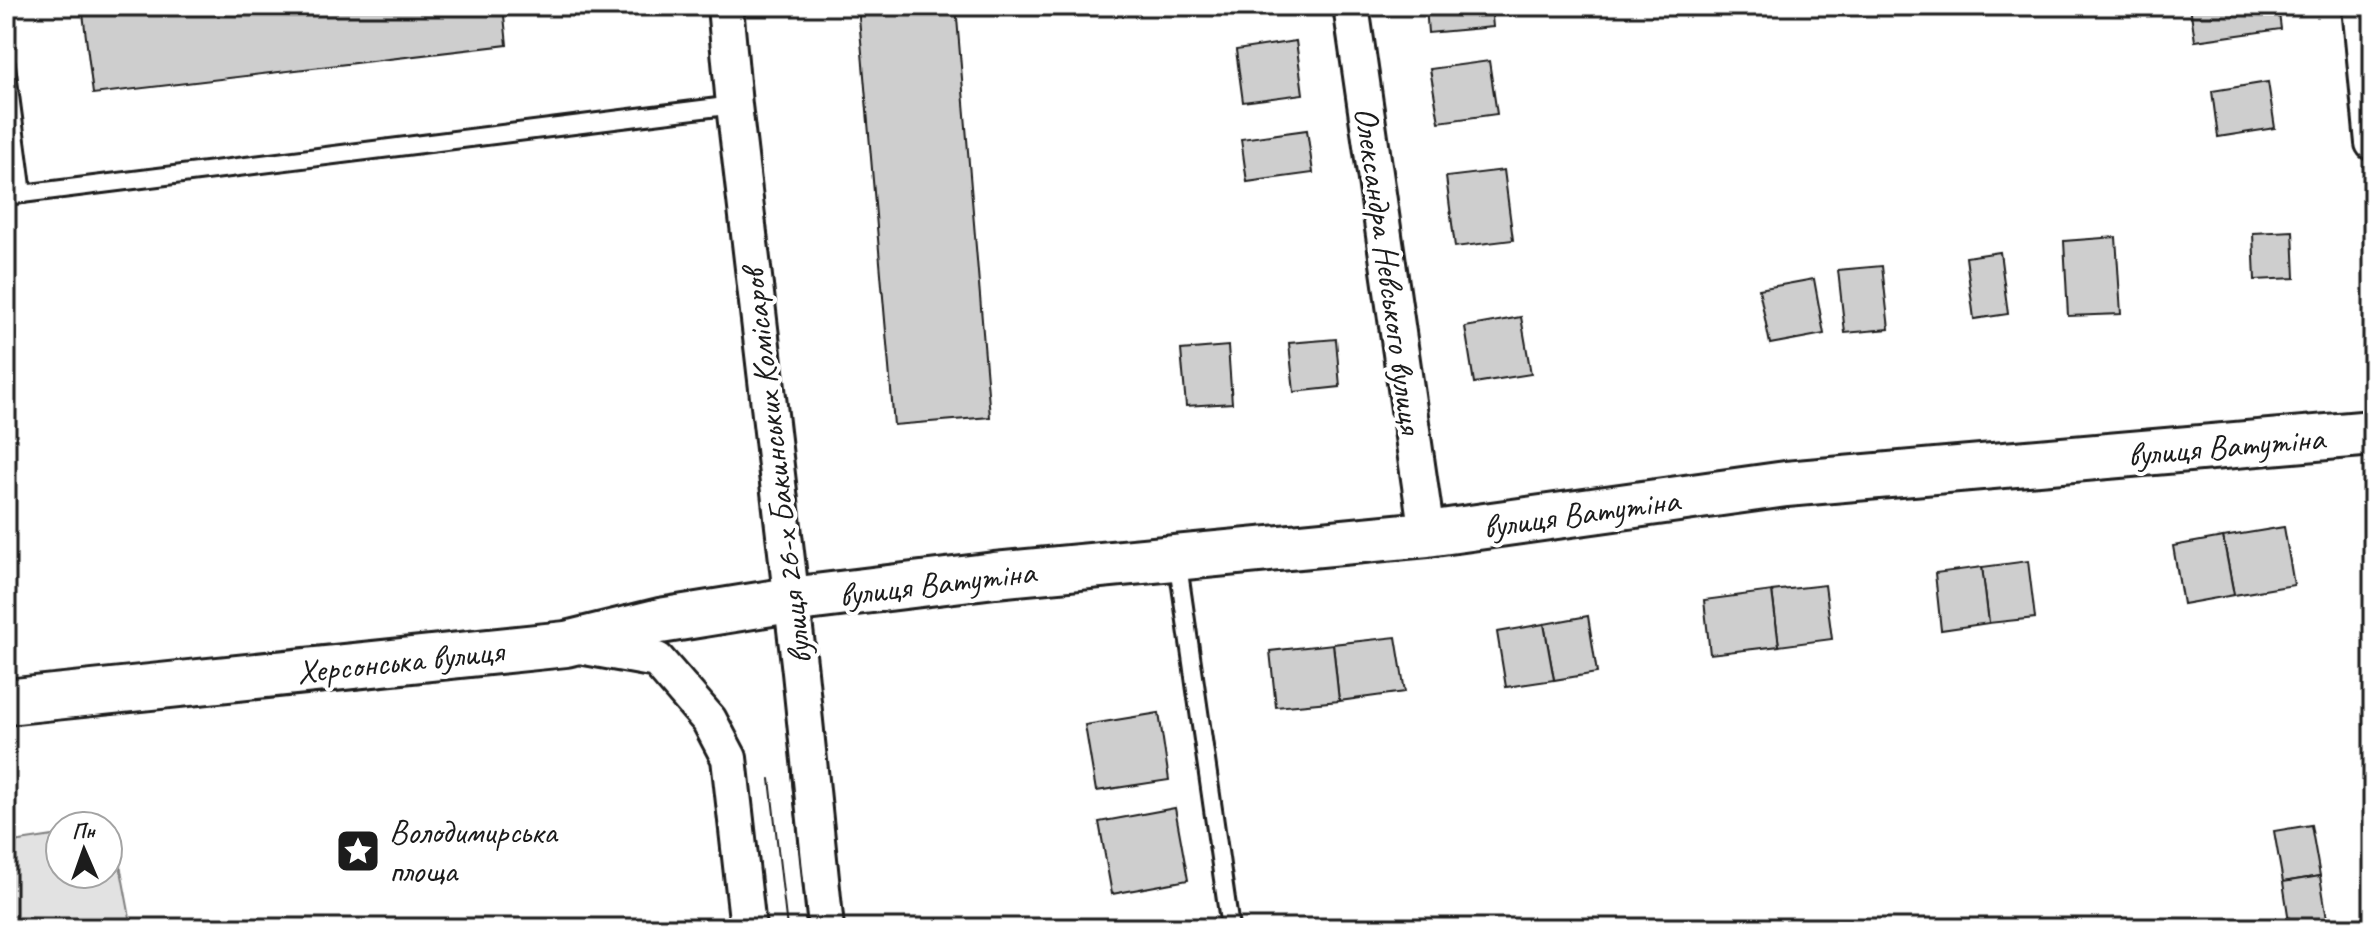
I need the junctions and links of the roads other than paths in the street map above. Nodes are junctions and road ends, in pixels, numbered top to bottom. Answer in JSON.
{"nodes":[{"id":1,"x":725,"y":6,"type":"edge"},
{"id":2,"x":1351,"y":6,"type":"edge"},
{"id":3,"x":2360,"y":6,"type":"edge"},
{"id":4,"x":6,"y":65,"type":"edge"},
{"id":5,"x":734,"y":105,"type":"junction"},
{"id":6,"x":2373,"y":143,"type":"edge"},
{"id":7,"x":14,"y":195,"type":"edge"},
{"id":8,"x":2373,"y":433,"type":"edge"},
{"id":9,"x":1427,"y":534,"type":"junction"},
{"id":10,"x":1177,"y":558,"type":"junction"},
{"id":11,"x":790,"y":600,"type":"junction"},
{"id":12,"x":566,"y":644,"type":"junction"},
{"id":13,"x":6,"y":702,"type":"edge"},
{"id":14,"x":748,"y":928,"type":"edge"},
{"id":15,"x":826,"y":928,"type":"edge"},
{"id":16,"x":1230,"y":928,"type":"edge"}],
"edges":[{"from":1,"to":5,"type":"street","name":"вулиця 26-х Бакинських Комісаров"},
{"from":2,"to":9,"type":"street","name":"Олександра Невського вулиця"},
{"from":3,"to":6,"type":"street"},
{"from":4,"to":7,"type":"lane"},
{"from":5,"to":7,"type":"lane"},
{"from":5,"to":11,"type":"street","name":"вулиця 26-х Бакинських Комісаров"},
{"from":8,"to":9,"type":"street","name":"вулиця Ватутіна"},
{"from":9,"to":10,"type":"street","name":"вулиця Ватутіна"},
{"from":10,"to":11,"type":"street","name":"вулиця Ватутіна"},
{"from":10,"to":16,"type":"lane"},
{"from":11,"to":12,"type":"street","name":"Херсонська вулиця"},
{"from":11,"to":15,"type":"street","name":"вулиця 26-х Бакинських Комісаров"},
{"from":12,"to":13,"type":"street","name":"Херсонська вулиця"},
{"from":12,"to":14,"type":"street"}]}
